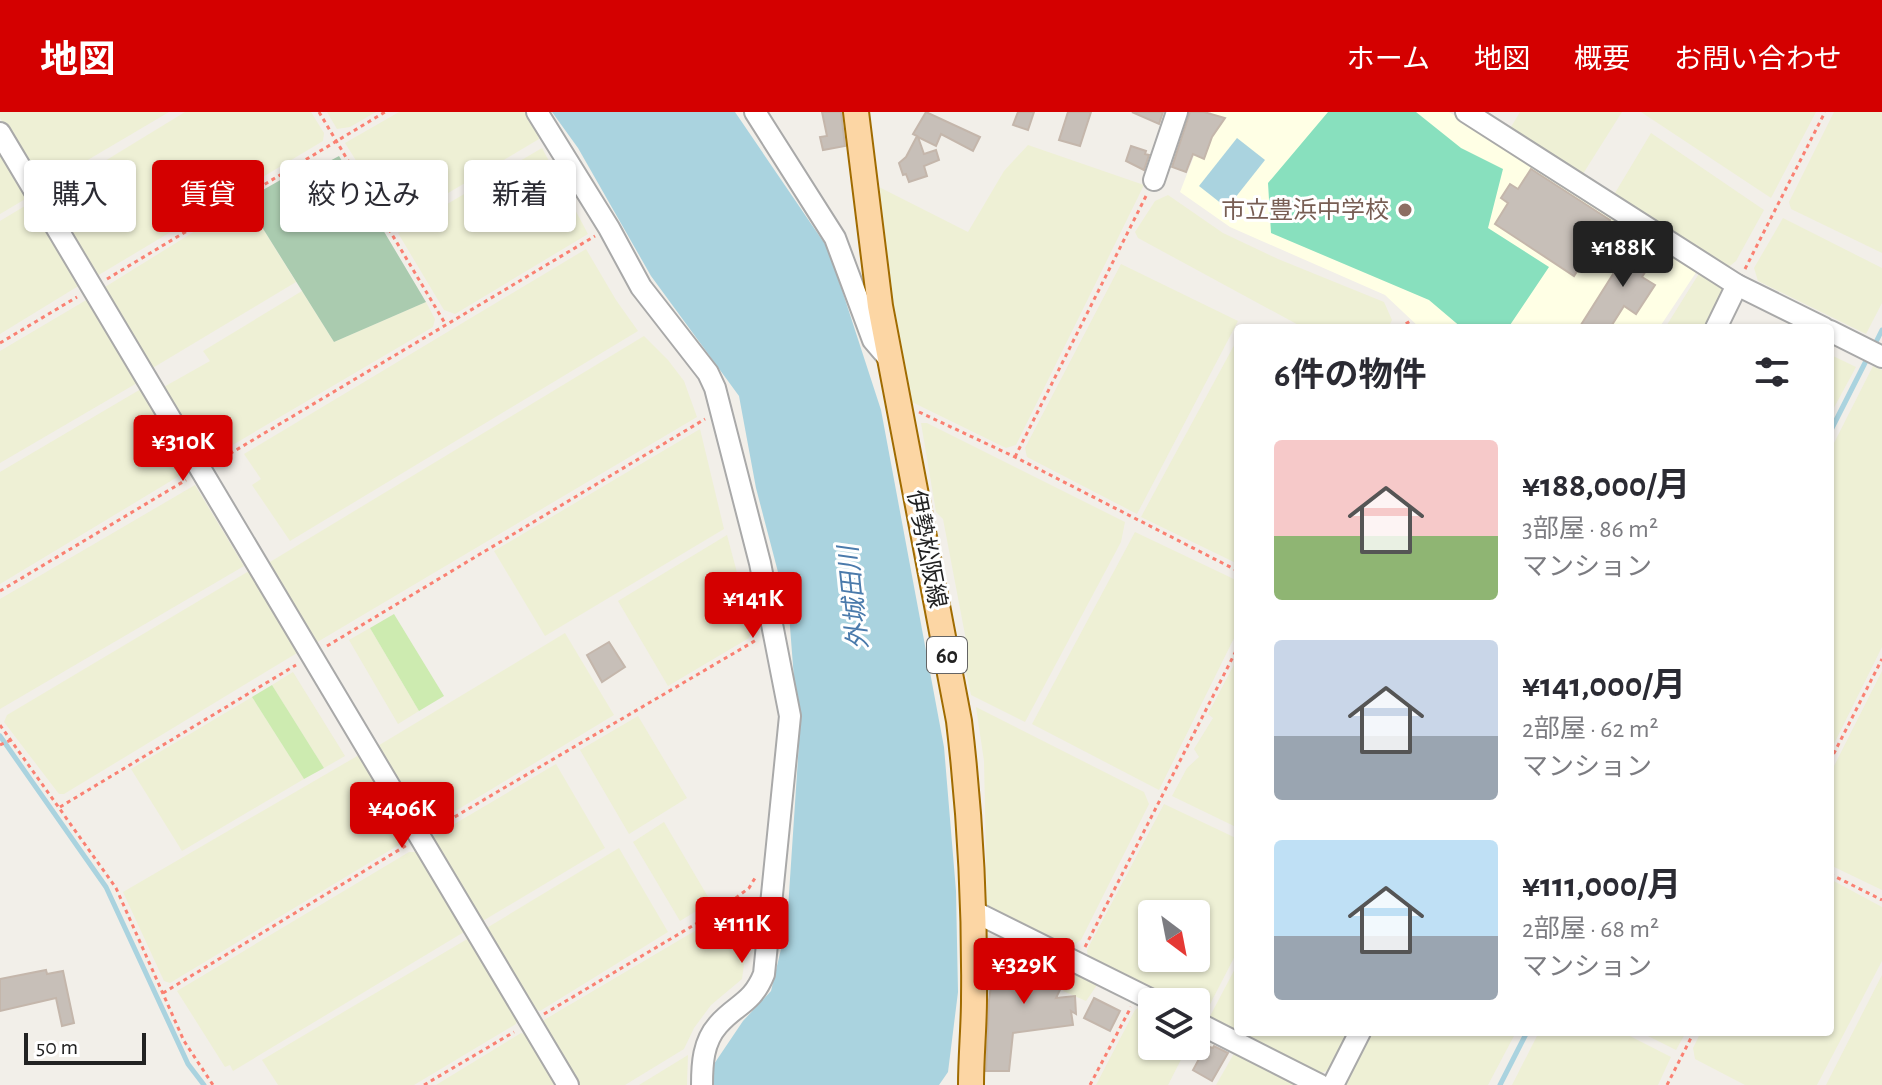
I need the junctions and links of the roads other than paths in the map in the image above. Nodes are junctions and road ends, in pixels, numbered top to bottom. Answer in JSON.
{"nodes":[{"id":1,"x":537,"y":112,"type":"edge"},
{"id":2,"x":755,"y":112,"type":"edge"},
{"id":3,"x":856,"y":112,"type":"edge"},
{"id":4,"x":1177,"y":112,"type":"edge"},
{"id":5,"x":1466,"y":112,"type":"edge"},
{"id":6,"x":0,"y":133,"type":"edge"},
{"id":7,"x":1154,"y":180,"type":"road end"},
{"id":8,"x":1737,"y":285,"type":"junction"},
{"id":9,"x":1718,"y":324,"type":"edge"},
{"id":10,"x":1816,"y":324,"type":"edge"},
{"id":11,"x":1834,"y":333,"type":"edge"},
{"id":12,"x":1875,"y":353,"type":"edge"},
{"id":13,"x":890,"y":360,"type":"junction"},
{"id":14,"x":973,"y":911,"type":"junction"},
{"id":15,"x":1138,"y":993,"type":"edge"},
{"id":16,"x":1210,"y":1029,"type":"edge"},
{"id":17,"x":1358,"y":1036,"type":"edge"},
{"id":18,"x":970,"y":1084,"type":"edge"},
{"id":19,"x":568,"y":1085,"type":"edge"},
{"id":20,"x":702,"y":1085,"type":"edge"},
{"id":21,"x":1320,"y":1085,"type":"edge"},
{"id":22,"x":1333,"y":1085,"type":"edge"}],
"edges":[{"from":1,"to":20,"type":"street"},
{"from":2,"to":13,"type":"street"},
{"from":3,"to":13,"type":"main road","name":"伊勢松阪線","number":"60"},
{"from":4,"to":7,"type":"street"},
{"from":5,"to":8,"type":"street"},
{"from":6,"to":19,"type":"street"},
{"from":8,"to":9,"type":"street"},
{"from":8,"to":10,"type":"street"},
{"from":11,"to":12,"type":"street"},
{"from":13,"to":14,"type":"main road","name":"伊勢松阪線","number":"60"},
{"from":14,"to":15,"type":"street"},
{"from":14,"to":18,"type":"main road","name":"伊勢松阪線","number":"60"},
{"from":16,"to":21,"type":"street"},
{"from":17,"to":22,"type":"street"}]}
